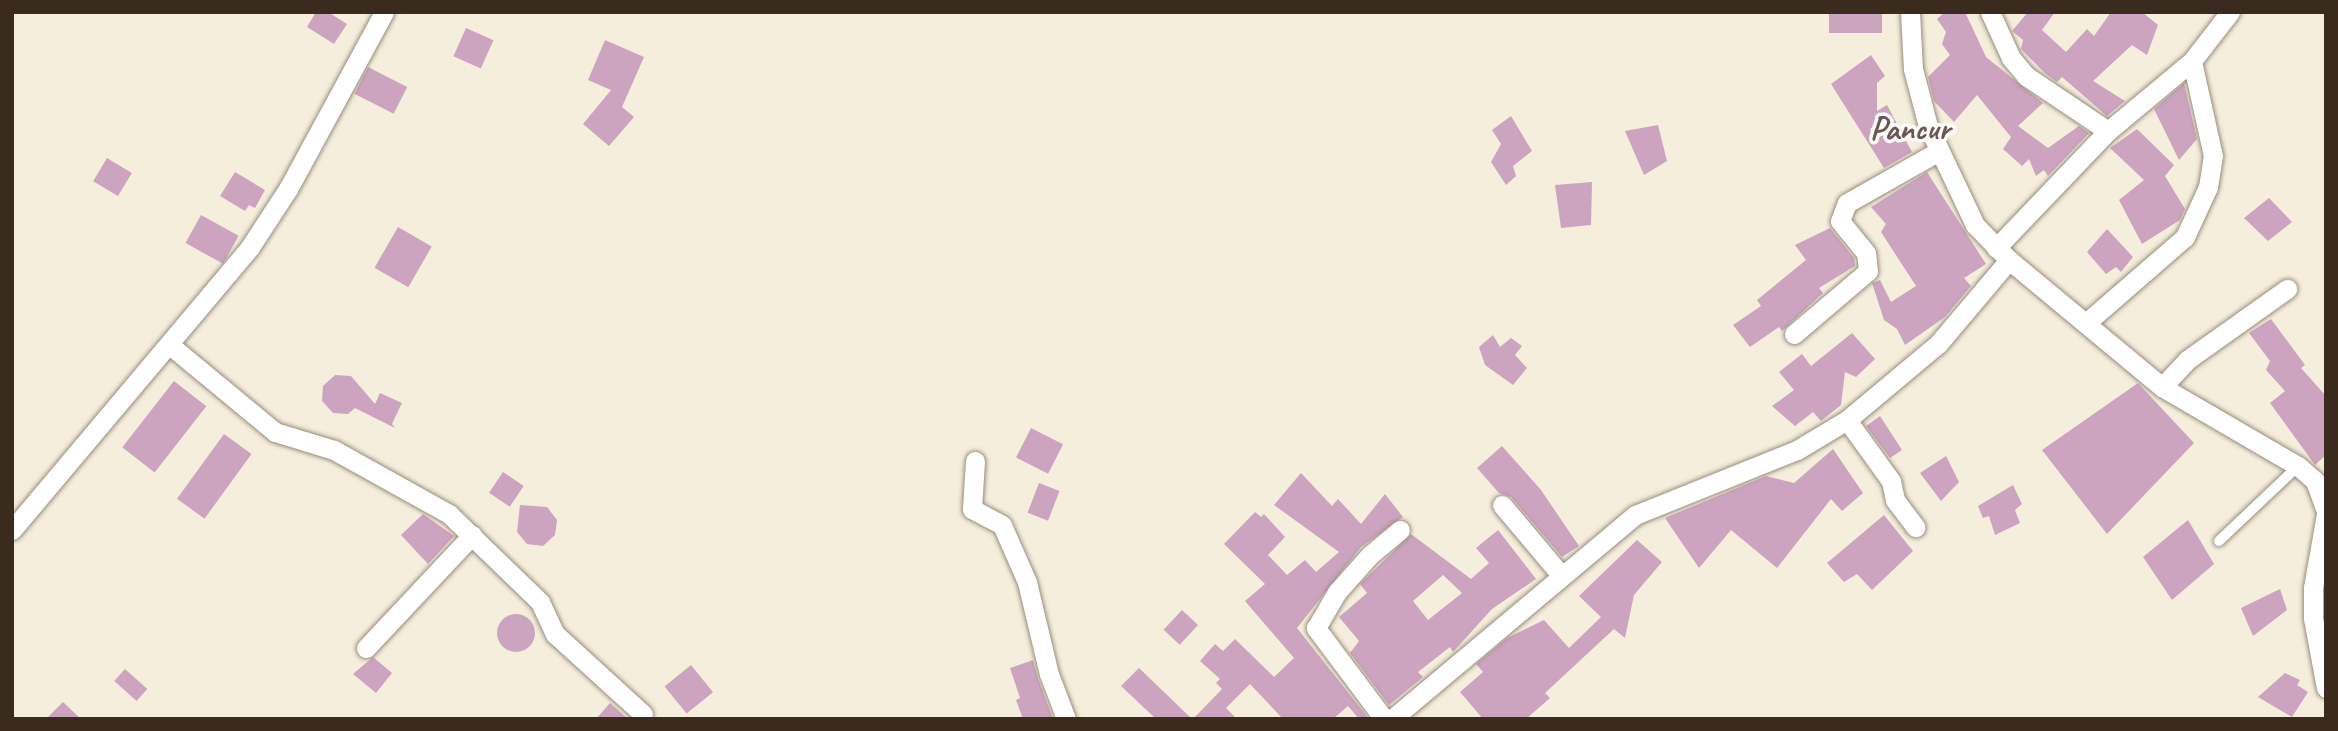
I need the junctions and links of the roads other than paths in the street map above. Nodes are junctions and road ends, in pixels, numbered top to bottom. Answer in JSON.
{"nodes":[{"id":1,"x":384,"y":12,"type":"edge"},
{"id":2,"x":1910,"y":12,"type":"edge"},
{"id":3,"x":1990,"y":12,"type":"edge"},
{"id":4,"x":2230,"y":12,"type":"edge"},
{"id":5,"x":2192,"y":61,"type":"junction"},
{"id":6,"x":2108,"y":131,"type":"junction"},
{"id":7,"x":1939,"y":151,"type":"junction"},
{"id":8,"x":2003,"y":254,"type":"junction"},
{"id":9,"x":2287,"y":289,"type":"dead end"},
{"id":10,"x":2085,"y":323,"type":"junction"},
{"id":11,"x":1794,"y":334,"type":"dead end"},
{"id":12,"x":171,"y":346,"type":"junction"},
{"id":13,"x":2162,"y":387,"type":"junction"},
{"id":14,"x":1847,"y":420,"type":"junction"},
{"id":15,"x":975,"y":461,"type":"dead end"},
{"id":16,"x":2298,"y":466,"type":"junction"},
{"id":17,"x":1502,"y":505,"type":"dead end"},
{"id":18,"x":2326,"y":513,"type":"edge"},
{"id":19,"x":1915,"y":527,"type":"dead end"},
{"id":20,"x":12,"y":530,"type":"edge"},
{"id":21,"x":1400,"y":530,"type":"dead end"},
{"id":22,"x":472,"y":535,"type":"junction"},
{"id":23,"x":2219,"y":541,"type":"dead end"},
{"id":24,"x":1561,"y":575,"type":"junction"},
{"id":25,"x":366,"y":648,"type":"dead end"},
{"id":26,"x":2326,"y":688,"type":"edge"},
{"id":27,"x":643,"y":714,"type":"dead end"},
{"id":28,"x":1405,"y":715,"type":"edge"},
{"id":29,"x":1066,"y":719,"type":"edge"},
{"id":30,"x":1384,"y":719,"type":"edge"}],
"edges":[{"from":1,"to":12,"type":"street"},
{"from":2,"to":7,"type":"street"},
{"from":3,"to":6,"type":"street"},
{"from":4,"to":5,"type":"street"},
{"from":5,"to":6,"type":"street"},
{"from":5,"to":10,"type":"street"},
{"from":6,"to":8,"type":"street"},
{"from":7,"to":8,"type":"street"},
{"from":7,"to":11,"type":"street"},
{"from":8,"to":10,"type":"street"},
{"from":8,"to":14,"type":"street"},
{"from":9,"to":13,"type":"street"},
{"from":10,"to":13,"type":"street"},
{"from":12,"to":20,"type":"street"},
{"from":12,"to":22,"type":"street"},
{"from":13,"to":16,"type":"street"},
{"from":14,"to":19,"type":"street"},
{"from":14,"to":24,"type":"street"},
{"from":15,"to":29,"type":"street"},
{"from":16,"to":18,"type":"street"},
{"from":16,"to":23,"type":"lane"},
{"from":17,"to":24,"type":"street"},
{"from":18,"to":26,"type":"street"},
{"from":21,"to":30,"type":"street"},
{"from":22,"to":25,"type":"street"},
{"from":22,"to":27,"type":"street"},
{"from":24,"to":28,"type":"street"}]}
